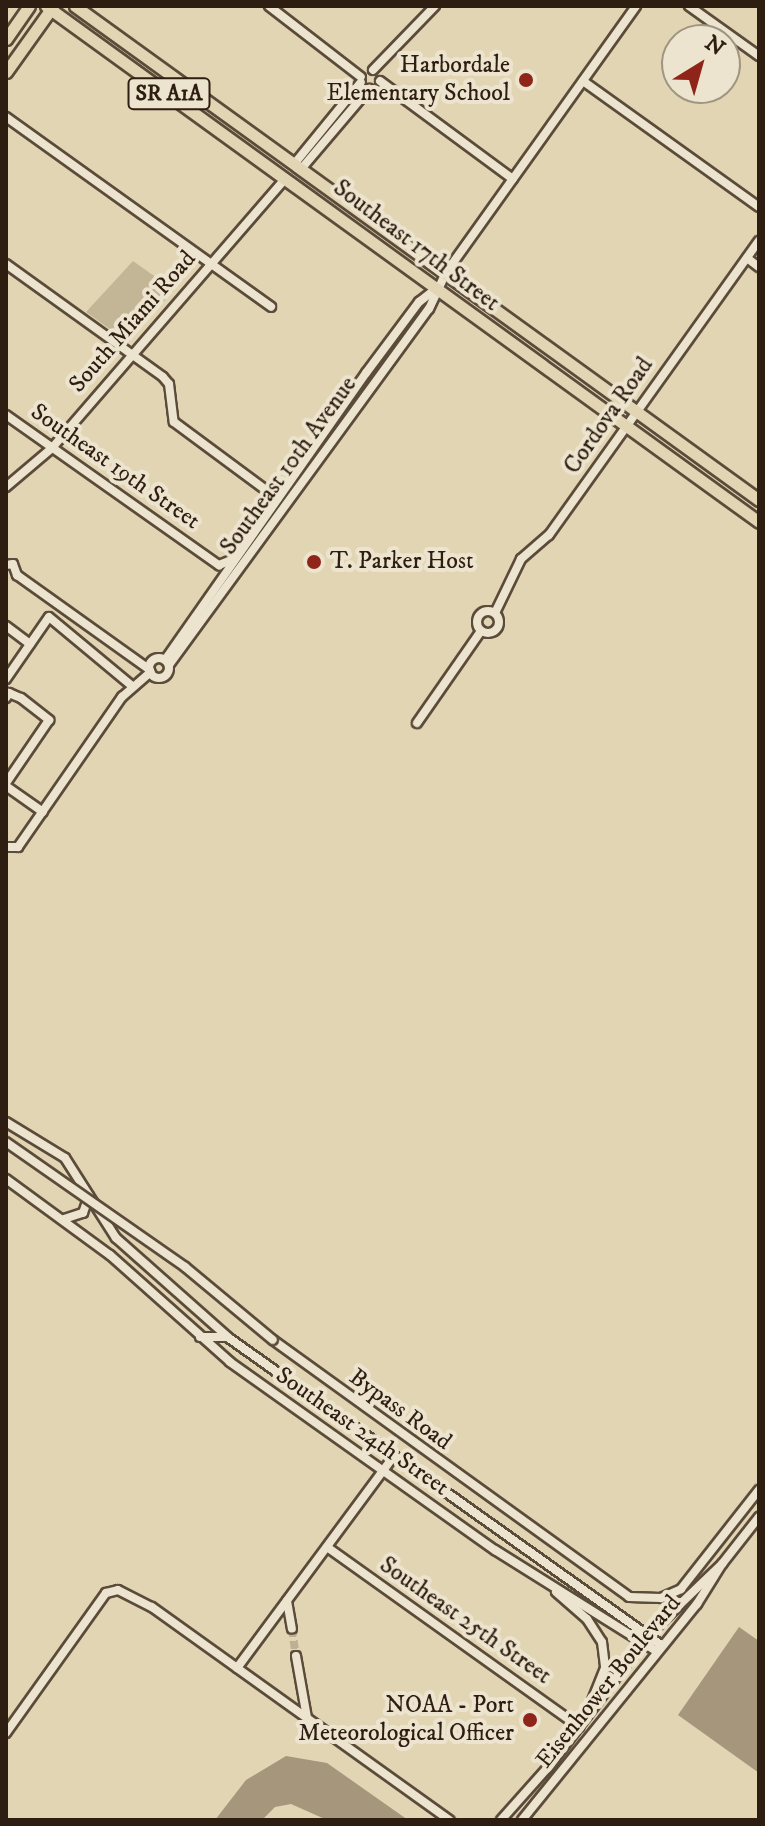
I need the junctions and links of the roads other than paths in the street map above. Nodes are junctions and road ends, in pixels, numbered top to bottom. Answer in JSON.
{"nodes":[{"id":1,"x":29,"y":6,"type":"edge"},
{"id":2,"x":75,"y":6,"type":"edge"},
{"id":3,"x":269,"y":6,"type":"edge"},
{"id":4,"x":435,"y":6,"type":"edge"},
{"id":5,"x":636,"y":6,"type":"edge"},
{"id":6,"x":689,"y":6,"type":"edge"},
{"id":7,"x":50,"y":7,"type":"edge"},
{"id":8,"x":6,"y":39,"type":"edge"},
{"id":9,"x":759,"y":56,"type":"edge"},
{"id":10,"x":6,"y":72,"type":"edge"},
{"id":11,"x":371,"y":79,"type":"junction"},
{"id":12,"x":583,"y":81,"type":"junction"},
{"id":13,"x":6,"y":117,"type":"edge"},
{"id":14,"x":298,"y":165,"type":"junction"},
{"id":15,"x":286,"y":178,"type":"junction"},
{"id":16,"x":513,"y":179,"type":"junction"},
{"id":17,"x":319,"y":180,"type":"junction"},
{"id":18,"x":759,"y":207,"type":"edge"},
{"id":19,"x":759,"y":241,"type":"edge"},
{"id":20,"x":747,"y":258,"type":"junction"},
{"id":21,"x":210,"y":263,"type":"junction"},
{"id":22,"x":6,"y":264,"type":"edge"},
{"id":23,"x":759,"y":267,"type":"edge"},
{"id":24,"x":445,"y":274,"type":"junction"},
{"id":25,"x":437,"y":288,"type":"junction"},
{"id":26,"x":271,"y":307,"type":"dead end"},
{"id":27,"x":131,"y":354,"type":"junction"},
{"id":28,"x":636,"y":412,"type":"junction"},
{"id":29,"x":6,"y":415,"type":"edge"},
{"id":30,"x":625,"y":428,"type":"junction"},
{"id":31,"x":52,"y":448,"type":"junction"},
{"id":32,"x":310,"y":451,"type":"junction"},
{"id":33,"x":319,"y":458,"type":"junction"},
{"id":34,"x":6,"y":487,"type":"edge"},
{"id":35,"x":276,"y":497,"type":"junction"},
{"id":36,"x":759,"y":500,"type":"edge"},
{"id":37,"x":734,"y":505,"type":"junction"},
{"id":38,"x":285,"y":506,"type":"junction"},
{"id":39,"x":759,"y":507,"type":"edge"},
{"id":40,"x":757,"y":518,"type":"edge"},
{"id":41,"x":240,"y":554,"type":"junction"},
{"id":42,"x":9,"y":565,"type":"edge"},
{"id":43,"x":495,"y":613,"type":"junction"},
{"id":44,"x":6,"y":626,"type":"edge"},
{"id":45,"x":481,"y":631,"type":"junction"},
{"id":46,"x":30,"y":644,"type":"junction"},
{"id":47,"x":167,"y":662,"type":"junction"},
{"id":48,"x":151,"y":671,"type":"junction"},
{"id":49,"x":6,"y":679,"type":"edge"},
{"id":50,"x":131,"y":685,"type":"junction"},
{"id":51,"x":7,"y":694,"type":"edge"},
{"id":52,"x":417,"y":723,"type":"dead end"},
{"id":53,"x":6,"y":785,"type":"edge"},
{"id":54,"x":43,"y":812,"type":"junction"},
{"id":55,"x":6,"y":847,"type":"edge"},
{"id":56,"x":8,"y":1124,"type":"edge"},
{"id":57,"x":6,"y":1142,"type":"edge"},
{"id":58,"x":6,"y":1179,"type":"edge"},
{"id":59,"x":90,"y":1193,"type":"junction"},
{"id":60,"x":64,"y":1219,"type":"junction"},
{"id":61,"x":166,"y":1307,"type":"junction"},
{"id":62,"x":192,"y":1308,"type":"junction"},
{"id":63,"x":200,"y":1337,"type":"junction"},
{"id":64,"x":229,"y":1338,"type":"junction"},
{"id":65,"x":330,"y":1412,"type":"junction"},
{"id":66,"x":320,"y":1426,"type":"junction"},
{"id":67,"x":393,"y":1457,"type":"junction"},
{"id":68,"x":383,"y":1471,"type":"junction"},
{"id":69,"x":759,"y":1490,"type":"edge"},
{"id":70,"x":466,"y":1508,"type":"junction"},
{"id":71,"x":759,"y":1517,"type":"edge"},
{"id":72,"x":456,"y":1523,"type":"junction"},
{"id":73,"x":327,"y":1547,"type":"junction"},
{"id":74,"x":722,"y":1564,"type":"junction"},
{"id":75,"x":530,"y":1571,"type":"junction"},
{"id":76,"x":287,"y":1601,"type":"junction"},
{"id":77,"x":292,"y":1629,"type":"tunnel mouth"},
{"id":78,"x":645,"y":1639,"type":"junction"},
{"id":79,"x":659,"y":1648,"type":"junction"},
{"id":80,"x":296,"y":1656,"type":"tunnel mouth"},
{"id":81,"x":237,"y":1668,"type":"junction"},
{"id":82,"x":307,"y":1718,"type":"junction"},
{"id":83,"x":579,"y":1727,"type":"junction"},
{"id":84,"x":6,"y":1733,"type":"edge"},
{"id":85,"x":450,"y":1820,"type":"edge"},
{"id":86,"x":501,"y":1820,"type":"edge"},
{"id":87,"x":522,"y":1820,"type":"edge"}],
"edges":[{"from":1,"to":8,"type":"main road"},
{"from":2,"to":14,"type":"main road","name":"Southeast 17th Street","number":"SR A1A"},
{"from":3,"to":11,"type":"street"},
{"from":4,"to":11,"type":"street"},
{"from":5,"to":12,"type":"street","name":"Southeast 10th Avenue"},
{"from":6,"to":9,"type":"street"},
{"from":7,"to":10,"type":"main road"},
{"from":7,"to":15,"type":"main road","name":"Southeast 17th Street","number":"SR A1A"},
{"from":11,"to":14,"type":"street"},
{"from":11,"to":16,"type":"street"},
{"from":12,"to":16,"type":"street","name":"Southeast 10th Avenue"},
{"from":12,"to":18,"type":"street"},
{"from":13,"to":21,"type":"street"},
{"from":14,"to":17,"type":"main road","name":"Southeast 17th Street","number":"SR A1A"},
{"from":15,"to":17,"type":"main road"},
{"from":15,"to":21,"type":"street","name":"South Miami Road"},
{"from":15,"to":25,"type":"main road","name":"Southeast 17th Street","number":"SR A1A"},
{"from":16,"to":24,"type":"street","name":"Southeast 10th Avenue"},
{"from":17,"to":24,"type":"main road","name":"Southeast 17th Street","number":"SR A1A"},
{"from":19,"to":20,"type":"street","name":"Cordova Road"},
{"from":20,"to":23,"type":"street"},
{"from":20,"to":28,"type":"street","name":"Cordova Road"},
{"from":21,"to":26,"type":"street"},
{"from":21,"to":27,"type":"street","name":"South Miami Road"},
{"from":22,"to":27,"type":"street"},
{"from":24,"to":25,"type":"street","name":"Southeast 10th Avenue"},
{"from":24,"to":28,"type":"main road","name":"Southeast 17th Street","number":"SR A1A"},
{"from":25,"to":30,"type":"main road","name":"Southeast 17th Street","number":"SR A1A"},
{"from":25,"to":32,"type":"street","name":"Southeast 10th Avenue"},
{"from":25,"to":33,"type":"street","name":"Southeast 10th Avenue"},
{"from":27,"to":31,"type":"street","name":"South Miami Road"},
{"from":27,"to":35,"type":"street"},
{"from":28,"to":30,"type":"street","name":"Cordova Road"},
{"from":28,"to":36,"type":"main road","name":"Southeast 17th Street","number":"SR A1A"},
{"from":29,"to":31,"type":"street","name":"Southeast 19th Street"},
{"from":30,"to":37,"type":"main road","name":"Southeast 17th Street","number":"SR A1A"},
{"from":30,"to":43,"type":"street","name":"Cordova Road"},
{"from":31,"to":34,"type":"street","name":"South Miami Road"},
{"from":31,"to":41,"type":"street","name":"Southeast 19th Street"},
{"from":32,"to":33,"type":"street"},
{"from":32,"to":35,"type":"street","name":"Southeast 10th Avenue"},
{"from":33,"to":38,"type":"street","name":"Southeast 10th Avenue"},
{"from":35,"to":38,"type":"street"},
{"from":35,"to":41,"type":"street","name":"Southeast 10th Avenue"},
{"from":37,"to":39,"type":"main road"},
{"from":37,"to":40,"type":"main road","name":"Southeast 17th Street","number":"SR A1A"},
{"from":38,"to":47,"type":"street","name":"Southeast 10th Avenue"},
{"from":41,"to":47,"type":"street","name":"Southeast 10th Avenue"},
{"from":42,"to":48,"type":"street"},
{"from":43,"to":45,"type":"street"},
{"from":43,"to":45,"type":"street"},
{"from":44,"to":46,"type":"street"},
{"from":45,"to":52,"type":"street"},
{"from":46,"to":49,"type":"street"},
{"from":46,"to":50,"type":"street"},
{"from":47,"to":48,"type":"street","name":"Southeast 10th Avenue"},
{"from":47,"to":48,"type":"street","name":"Southeast 10th Avenue"},
{"from":48,"to":50,"type":"street","name":"Southeast 10th Avenue"},
{"from":50,"to":54,"type":"street","name":"Southeast 10th Avenue"},
{"from":51,"to":53,"type":"street"},
{"from":53,"to":54,"type":"street"},
{"from":54,"to":55,"type":"street","name":"Southeast 10th Avenue"},
{"from":56,"to":59,"type":"street","name":"Southeast 24th Street"},
{"from":57,"to":69,"type":"street","name":"Bypass Road","bridge":true},
{"from":58,"to":60,"type":"street","name":"Southeast 24th Street"},
{"from":59,"to":60,"type":"street"},
{"from":59,"to":62,"type":"street","name":"Southeast 24th Street"},
{"from":60,"to":61,"type":"street","name":"Southeast 24th Street"},
{"from":61,"to":62,"type":"street"},
{"from":61,"to":63,"type":"street","name":"Southeast 24th Street"},
{"from":62,"to":64,"type":"street","name":"Southeast 24th Street"},
{"from":63,"to":64,"type":"street"},
{"from":63,"to":66,"type":"street","name":"Southeast 24th Street"},
{"from":64,"to":65,"type":"street","name":"Southeast 24th Street"},
{"from":65,"to":66,"type":"street"},
{"from":65,"to":67,"type":"street","name":"Southeast 24th Street"},
{"from":66,"to":68,"type":"street","name":"Southeast 24th Street"},
{"from":67,"to":68,"type":"street"},
{"from":67,"to":70,"type":"street","name":"Southeast 24th Street"},
{"from":68,"to":72,"type":"street","name":"Southeast 24th Street"},
{"from":68,"to":73,"type":"street"},
{"from":70,"to":72,"type":"street"},
{"from":70,"to":78,"type":"street","name":"Southeast 24th Street"},
{"from":71,"to":74,"type":"street","name":"Eisenhower Boulevard"},
{"from":72,"to":75,"type":"street","name":"Southeast 24th Street"},
{"from":73,"to":76,"type":"street"},
{"from":73,"to":83,"type":"street","name":"Southeast 25th Street"},
{"from":74,"to":78,"type":"street","name":"Eisenhower Boulevard"},
{"from":74,"to":79,"type":"street","name":"Eisenhower Boulevard"},
{"from":75,"to":78,"type":"street","name":"Southeast 24th Street"},
{"from":75,"to":83,"type":"street"},
{"from":76,"to":77,"type":"street"},
{"from":76,"to":81,"type":"street"},
{"from":78,"to":79,"type":"street","name":"Southeast 24th Street"},
{"from":78,"to":83,"type":"street","name":"Eisenhower Boulevard"},
{"from":79,"to":87,"type":"street","name":"Eisenhower Boulevard"},
{"from":80,"to":82,"type":"street"},
{"from":81,"to":82,"type":"street"},
{"from":81,"to":84,"type":"street"},
{"from":82,"to":85,"type":"street"},
{"from":83,"to":86,"type":"street","name":"Eisenhower Boulevard"}]}
